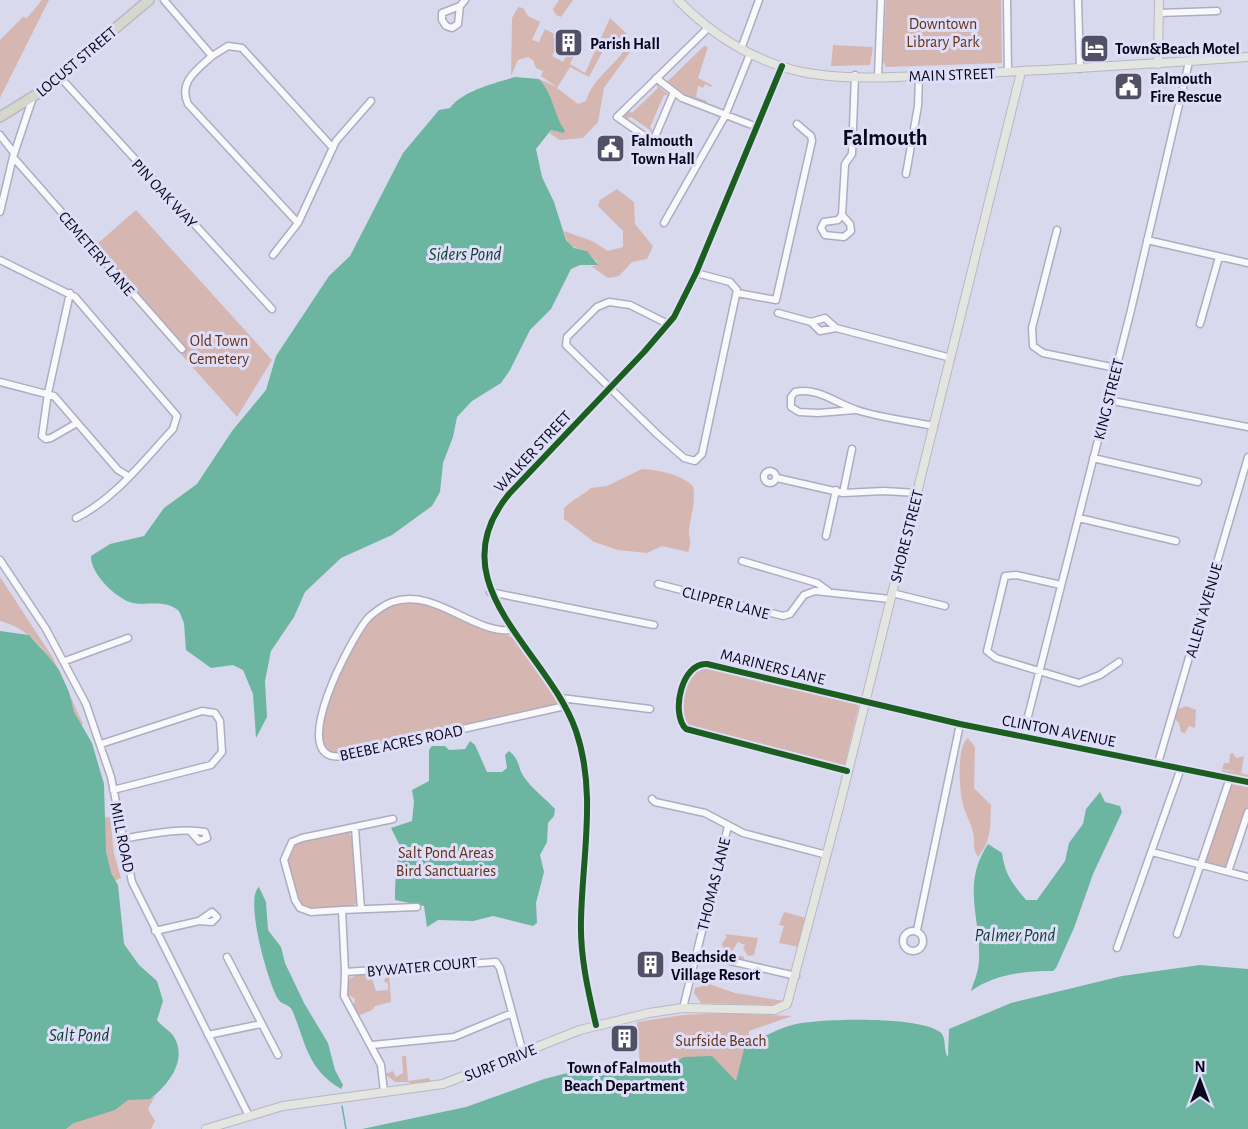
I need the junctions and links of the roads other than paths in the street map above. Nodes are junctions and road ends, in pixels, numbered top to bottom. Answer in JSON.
{"nodes":[{"id":1,"x":149,"y":0,"type":"edge"},
{"id":2,"x":164,"y":0,"type":"edge"},
{"id":3,"x":678,"y":0,"type":"edge"},
{"id":4,"x":759,"y":0,"type":"edge"},
{"id":5,"x":881,"y":0,"type":"edge"},
{"id":6,"x":1007,"y":0,"type":"edge"},
{"id":7,"x":1078,"y":0,"type":"edge"},
{"id":8,"x":1159,"y":0,"type":"edge"},
{"id":9,"x":1217,"y":11,"type":"dead end"},
{"id":10,"x":1159,"y":13,"type":"junction"},
{"id":11,"x":707,"y":29,"type":"junction"},
{"id":12,"x":741,"y":49,"type":"junction"},
{"id":13,"x":750,"y":54,"type":"junction"},
{"id":14,"x":212,"y":56,"type":"junction"},
{"id":15,"x":1248,"y":57,"type":"edge"},
{"id":16,"x":1189,"y":62,"type":"junction"},
{"id":17,"x":1158,"y":64,"type":"junction"},
{"id":18,"x":782,"y":66,"type":"junction"},
{"id":19,"x":1080,"y":69,"type":"junction"},
{"id":20,"x":1008,"y":72,"type":"junction"},
{"id":21,"x":1021,"y":72,"type":"junction"},
{"id":22,"x":855,"y":75,"type":"junction"},
{"id":23,"x":59,"y":76,"type":"junction"},
{"id":24,"x":878,"y":76,"type":"junction"},
{"id":25,"x":919,"y":76,"type":"junction"},
{"id":26,"x":656,"y":78,"type":"junction"},
{"id":27,"x":673,"y":94,"type":"junction"},
{"id":28,"x":33,"y":97,"type":"junction"},
{"id":29,"x":371,"y":101,"type":"dead end"},
{"id":30,"x":725,"y":116,"type":"junction"},
{"id":31,"x":0,"y":117,"type":"edge"},
{"id":32,"x":797,"y":124,"type":"dead end"},
{"id":33,"x":757,"y":127,"type":"junction"},
{"id":34,"x":0,"y":135,"type":"edge"},
{"id":35,"x":333,"y":148,"type":"junction"},
{"id":36,"x":13,"y":155,"type":"junction"},
{"id":37,"x":906,"y":174,"type":"dead end"},
{"id":38,"x":0,"y":212,"type":"edge"},
{"id":39,"x":842,"y":215,"type":"junction"},
{"id":40,"x":298,"y":223,"type":"junction"},
{"id":41,"x":664,"y":223,"type":"dead end"},
{"id":42,"x":1057,"y":230,"type":"dead end"},
{"id":43,"x":1147,"y":240,"type":"junction"},
{"id":44,"x":273,"y":255,"type":"dead end"},
{"id":45,"x":1219,"y":257,"type":"junction"},
{"id":46,"x":0,"y":260,"type":"edge"},
{"id":47,"x":1248,"y":263,"type":"edge"},
{"id":48,"x":696,"y":273,"type":"junction"},
{"id":49,"x":70,"y":293,"type":"junction"},
{"id":50,"x":737,"y":293,"type":"junction"},
{"id":51,"x":272,"y":309,"type":"dead end"},
{"id":52,"x":778,"y":313,"type":"dead end"},
{"id":53,"x":811,"y":322,"type":"junction"},
{"id":54,"x":668,"y":324,"type":"junction"},
{"id":55,"x":1200,"y":324,"type":"dead end"},
{"id":56,"x":836,"y":328,"type":"junction"},
{"id":57,"x":182,"y":349,"type":"dead end"},
{"id":58,"x":951,"y":358,"type":"junction"},
{"id":59,"x":1116,"y":368,"type":"junction"},
{"id":60,"x":0,"y":382,"type":"edge"},
{"id":61,"x":611,"y":388,"type":"junction"},
{"id":62,"x":48,"y":393,"type":"junction"},
{"id":63,"x":1108,"y":400,"type":"junction"},
{"id":64,"x":855,"y":410,"type":"junction"},
{"id":65,"x":77,"y":423,"type":"junction"},
{"id":66,"x":934,"y":426,"type":"junction"},
{"id":67,"x":1248,"y":427,"type":"edge"},
{"id":68,"x":852,"y":449,"type":"dead end"},
{"id":69,"x":1093,"y":458,"type":"junction"},
{"id":70,"x":1248,"y":458,"type":"edge"},
{"id":71,"x":128,"y":476,"type":"junction"},
{"id":72,"x":777,"y":478,"type":"dead end"},
{"id":73,"x":1197,"y":482,"type":"dead end"},
{"id":74,"x":840,"y":491,"type":"junction"},
{"id":75,"x":917,"y":493,"type":"junction"},
{"id":76,"x":76,"y":518,"type":"dead end"},
{"id":77,"x":1079,"y":518,"type":"junction"},
{"id":78,"x":826,"y":536,"type":"dead end"},
{"id":79,"x":1176,"y":541,"type":"dead end"},
{"id":80,"x":0,"y":560,"type":"edge"},
{"id":81,"x":742,"y":561,"type":"dead end"},
{"id":82,"x":658,"y":584,"type":"dead end"},
{"id":83,"x":1061,"y":585,"type":"junction"},
{"id":84,"x":828,"y":591,"type":"junction"},
{"id":85,"x":490,"y":592,"type":"junction"},
{"id":86,"x":891,"y":596,"type":"junction"},
{"id":87,"x":945,"y":606,"type":"dead end"},
{"id":88,"x":654,"y":625,"type":"dead end"},
{"id":89,"x":514,"y":630,"type":"junction"},
{"id":90,"x":128,"y":638,"type":"dead end"},
{"id":91,"x":65,"y":661,"type":"junction"},
{"id":92,"x":1119,"y":662,"type":"dead end"},
{"id":93,"x":1041,"y":670,"type":"junction"},
{"id":94,"x":561,"y":698,"type":"junction"},
{"id":95,"x":865,"y":703,"type":"junction"},
{"id":96,"x":565,"y":706,"type":"junction"},
{"id":97,"x":650,"y":709,"type":"dead end"},
{"id":98,"x":960,"y":724,"type":"junction"},
{"id":99,"x":1023,"y":736,"type":"junction"},
{"id":100,"x":101,"y":744,"type":"junction"},
{"id":101,"x":1158,"y":763,"type":"junction"},
{"id":102,"x":1181,"y":768,"type":"junction"},
{"id":103,"x":847,"y":771,"type":"junction"},
{"id":104,"x":1230,"y":778,"type":"junction"},
{"id":105,"x":1248,"y":782,"type":"edge"},
{"id":106,"x":113,"y":790,"type":"junction"},
{"id":107,"x":652,"y":799,"type":"dead end"},
{"id":108,"x":1248,"y":812,"type":"edge"},
{"id":109,"x":393,"y":819,"type":"dead end"},
{"id":110,"x":728,"y":826,"type":"junction"},
{"id":111,"x":355,"y":828,"type":"junction"},
{"id":112,"x":190,"y":831,"type":"dead end"},
{"id":113,"x":122,"y":839,"type":"junction"},
{"id":114,"x":1152,"y":852,"type":"junction"},
{"id":115,"x":827,"y":855,"type":"junction"},
{"id":116,"x":1200,"y":865,"type":"junction"},
{"id":117,"x":1228,"y":872,"type":"junction"},
{"id":118,"x":1248,"y":877,"type":"edge"},
{"id":119,"x":417,"y":907,"type":"dead end"},
{"id":120,"x":361,"y":909,"type":"junction"},
{"id":121,"x":342,"y":910,"type":"junction"},
{"id":122,"x":199,"y":921,"type":"dead end"},
{"id":123,"x":916,"y":930,"type":"dead end"},
{"id":124,"x":155,"y":932,"type":"junction"},
{"id":125,"x":1177,"y":934,"type":"dead end"},
{"id":126,"x":1117,"y":948,"type":"dead end"},
{"id":127,"x":227,"y":957,"type":"dead end"},
{"id":128,"x":717,"y":958,"type":"dead end"},
{"id":129,"x":345,"y":972,"type":"junction"},
{"id":130,"x":796,"y":976,"type":"junction"},
{"id":131,"x":790,"y":1000,"type":"joint"},
{"id":132,"x":683,"y":1008,"type":"junction"},
{"id":133,"x":512,"y":1013,"type":"junction"},
{"id":134,"x":261,"y":1024,"type":"junction"},
{"id":135,"x":596,"y":1025,"type":"junction"},
{"id":136,"x":208,"y":1035,"type":"junction"},
{"id":137,"x":372,"y":1045,"type":"junction"},
{"id":138,"x":523,"y":1053,"type":"junction"},
{"id":139,"x":278,"y":1055,"type":"dead end"},
{"id":140,"x":384,"y":1092,"type":"junction"},
{"id":141,"x":248,"y":1114,"type":"junction"},
{"id":142,"x":206,"y":1129,"type":"edge"}],
"edges":[{"from":1,"to":23,"type":"highway","name":"LOCUST STREET"},
{"from":2,"to":14,"type":"street"},
{"from":3,"to":11,"type":"main road","name":"MAIN STREET"},
{"from":4,"to":12,"type":"street"},
{"from":5,"to":24,"type":"street"},
{"from":6,"to":20,"type":"street"},
{"from":7,"to":19,"type":"street"},
{"from":8,"to":10,"type":"main road"},
{"from":9,"to":10,"type":"street"},
{"from":10,"to":17,"type":"main road"},
{"from":11,"to":12,"type":"main road","name":"MAIN STREET"},
{"from":11,"to":26,"type":"street"},
{"from":12,"to":13,"type":"main road","name":"MAIN STREET"},
{"from":13,"to":18,"type":"main road","name":"MAIN STREET"},
{"from":13,"to":30,"type":"street"},
{"from":14,"to":35,"type":"street"},
{"from":14,"to":40,"type":"street"},
{"from":15,"to":16,"type":"main road","name":"MAIN STREET"},
{"from":16,"to":17,"type":"main road","name":"MAIN STREET"},
{"from":16,"to":43,"type":"street","name":"KING STREET"},
{"from":17,"to":19,"type":"main road","name":"MAIN STREET"},
{"from":18,"to":22,"type":"main road","name":"MAIN STREET"},
{"from":18,"to":33,"type":"street","name":"WALKER STREET"},
{"from":19,"to":21,"type":"main road","name":"MAIN STREET"},
{"from":20,"to":21,"type":"main road","name":"MAIN STREET"},
{"from":20,"to":25,"type":"main road","name":"MAIN STREET"},
{"from":21,"to":58,"type":"main road","name":"SHORE STREET"},
{"from":22,"to":24,"type":"main road","name":"MAIN STREET"},
{"from":22,"to":39,"type":"street"},
{"from":23,"to":28,"type":"highway","name":"LOCUST STREET"},
{"from":23,"to":51,"type":"street","name":"PIN OAK WAY"},
{"from":24,"to":25,"type":"main road","name":"MAIN STREET"},
{"from":25,"to":37,"type":"street"},
{"from":26,"to":27,"type":"street"},
{"from":26,"to":27,"type":"street"},
{"from":27,"to":30,"type":"street"},
{"from":28,"to":31,"type":"highway","name":"LOCUST STREET"},
{"from":28,"to":36,"type":"street"},
{"from":29,"to":35,"type":"street"},
{"from":30,"to":33,"type":"street"},
{"from":30,"to":41,"type":"street"},
{"from":32,"to":50,"type":"street"},
{"from":33,"to":48,"type":"street","name":"WALKER STREET"},
{"from":34,"to":36,"type":"street","name":"CEMETERY LANE"},
{"from":35,"to":40,"type":"street"},
{"from":36,"to":38,"type":"street"},
{"from":36,"to":57,"type":"street","name":"CEMETERY LANE"},
{"from":39,"to":39,"type":"street"},
{"from":40,"to":44,"type":"street"},
{"from":42,"to":59,"type":"street"},
{"from":43,"to":45,"type":"street"},
{"from":43,"to":59,"type":"street","name":"KING STREET"},
{"from":45,"to":47,"type":"street"},
{"from":45,"to":55,"type":"street"},
{"from":46,"to":49,"type":"street"},
{"from":48,"to":50,"type":"street"},
{"from":48,"to":54,"type":"street","name":"WALKER STREET"},
{"from":49,"to":62,"type":"street"},
{"from":49,"to":71,"type":"street"},
{"from":50,"to":61,"type":"street"},
{"from":52,"to":53,"type":"street"},
{"from":53,"to":56,"type":"street"},
{"from":53,"to":56,"type":"street"},
{"from":54,"to":61,"type":"street","name":"WALKER STREET"},
{"from":54,"to":61,"type":"street"},
{"from":56,"to":58,"type":"street"},
{"from":58,"to":66,"type":"main road","name":"SHORE STREET"},
{"from":59,"to":63,"type":"street","name":"KING STREET"},
{"from":60,"to":62,"type":"street"},
{"from":61,"to":85,"type":"street","name":"WALKER STREET"},
{"from":62,"to":65,"type":"street"},
{"from":62,"to":65,"type":"street"},
{"from":63,"to":67,"type":"street"},
{"from":63,"to":69,"type":"street","name":"KING STREET"},
{"from":64,"to":64,"type":"street"},
{"from":64,"to":66,"type":"street"},
{"from":65,"to":71,"type":"street"},
{"from":66,"to":75,"type":"main road","name":"SHORE STREET"},
{"from":68,"to":74,"type":"street"},
{"from":69,"to":73,"type":"street"},
{"from":69,"to":77,"type":"street","name":"KING STREET"},
{"from":70,"to":101,"type":"street","name":"ALLEN AVENUE"},
{"from":71,"to":76,"type":"street"},
{"from":72,"to":74,"type":"street"},
{"from":74,"to":75,"type":"street"},
{"from":74,"to":78,"type":"street"},
{"from":75,"to":86,"type":"main road","name":"SHORE STREET"},
{"from":77,"to":79,"type":"street"},
{"from":77,"to":83,"type":"street","name":"KING STREET"},
{"from":80,"to":91,"type":"street","name":"MILL ROAD"},
{"from":81,"to":84,"type":"street"},
{"from":82,"to":84,"type":"street","name":"CLIPPER LANE"},
{"from":83,"to":93,"type":"street","name":"KING STREET"},
{"from":83,"to":93,"type":"street"},
{"from":84,"to":86,"type":"street","name":"CLIPPER LANE"},
{"from":85,"to":88,"type":"street"},
{"from":85,"to":89,"type":"street","name":"WALKER STREET"},
{"from":86,"to":87,"type":"street","name":"CLIPPER LANE"},
{"from":86,"to":95,"type":"main road","name":"SHORE STREET"},
{"from":89,"to":94,"type":"street","name":"WALKER STREET"},
{"from":89,"to":96,"type":"street","name":"BEEBE ACRES ROAD"},
{"from":90,"to":91,"type":"street"},
{"from":91,"to":100,"type":"street","name":"MILL ROAD"},
{"from":92,"to":93,"type":"street"},
{"from":93,"to":99,"type":"street","name":"KING STREET"},
{"from":94,"to":96,"type":"street","name":"WALKER STREET"},
{"from":94,"to":97,"type":"street"},
{"from":95,"to":98,"type":"street","name":"CLINTON AVENUE"},
{"from":95,"to":103,"type":"main road","name":"SHORE STREET"},
{"from":95,"to":103,"type":"street","name":"MARINERS LANE"},
{"from":96,"to":135,"type":"street","name":"WALKER STREET"},
{"from":98,"to":99,"type":"street","name":"CLINTON AVENUE"},
{"from":98,"to":123,"type":"street"},
{"from":99,"to":101,"type":"street","name":"CLINTON AVENUE"},
{"from":100,"to":106,"type":"street","name":"MILL ROAD"},
{"from":100,"to":106,"type":"street"},
{"from":101,"to":102,"type":"street","name":"CLINTON AVENUE"},
{"from":102,"to":104,"type":"street","name":"CLINTON AVENUE"},
{"from":102,"to":114,"type":"street"},
{"from":103,"to":115,"type":"main road","name":"SHORE STREET"},
{"from":104,"to":105,"type":"street","name":"CLINTON AVENUE"},
{"from":104,"to":116,"type":"street"},
{"from":106,"to":113,"type":"street","name":"MILL ROAD"},
{"from":107,"to":110,"type":"street"},
{"from":108,"to":117,"type":"street"},
{"from":109,"to":111,"type":"street"},
{"from":110,"to":115,"type":"street","name":"THOMAS LANE"},
{"from":110,"to":132,"type":"street","name":"THOMAS LANE"},
{"from":111,"to":120,"type":"street"},
{"from":111,"to":121,"type":"street"},
{"from":112,"to":113,"type":"street"},
{"from":113,"to":124,"type":"street","name":"MILL ROAD"},
{"from":114,"to":116,"type":"street"},
{"from":114,"to":126,"type":"street"},
{"from":115,"to":130,"type":"main road","name":"SHORE STREET"},
{"from":116,"to":117,"type":"street"},
{"from":116,"to":125,"type":"street"},
{"from":117,"to":118,"type":"street"},
{"from":119,"to":120,"type":"street"},
{"from":120,"to":121,"type":"street"},
{"from":121,"to":129,"type":"street"},
{"from":122,"to":124,"type":"street"},
{"from":124,"to":136,"type":"street","name":"MILL ROAD"},
{"from":127,"to":134,"type":"street"},
{"from":128,"to":130,"type":"street"},
{"from":129,"to":133,"type":"street","name":"BYWATER COURT"},
{"from":129,"to":137,"type":"street","name":"BYWATER COURT"},
{"from":130,"to":131,"type":"main road","name":"SHORE STREET"},
{"from":131,"to":132,"type":"main road","name":"SURF DRIVE"},
{"from":132,"to":135,"type":"main road","name":"SURF DRIVE"},
{"from":133,"to":137,"type":"street"},
{"from":133,"to":138,"type":"street","name":"BYWATER COURT"},
{"from":134,"to":136,"type":"street"},
{"from":134,"to":139,"type":"street"},
{"from":135,"to":138,"type":"main road","name":"SURF DRIVE"},
{"from":136,"to":141,"type":"street","name":"MILL ROAD"},
{"from":137,"to":140,"type":"street","name":"BYWATER COURT"},
{"from":138,"to":140,"type":"main road","name":"SURF DRIVE"},
{"from":140,"to":141,"type":"main road","name":"SURF DRIVE"},
{"from":141,"to":142,"type":"main road","name":"SURF DRIVE"}]}
